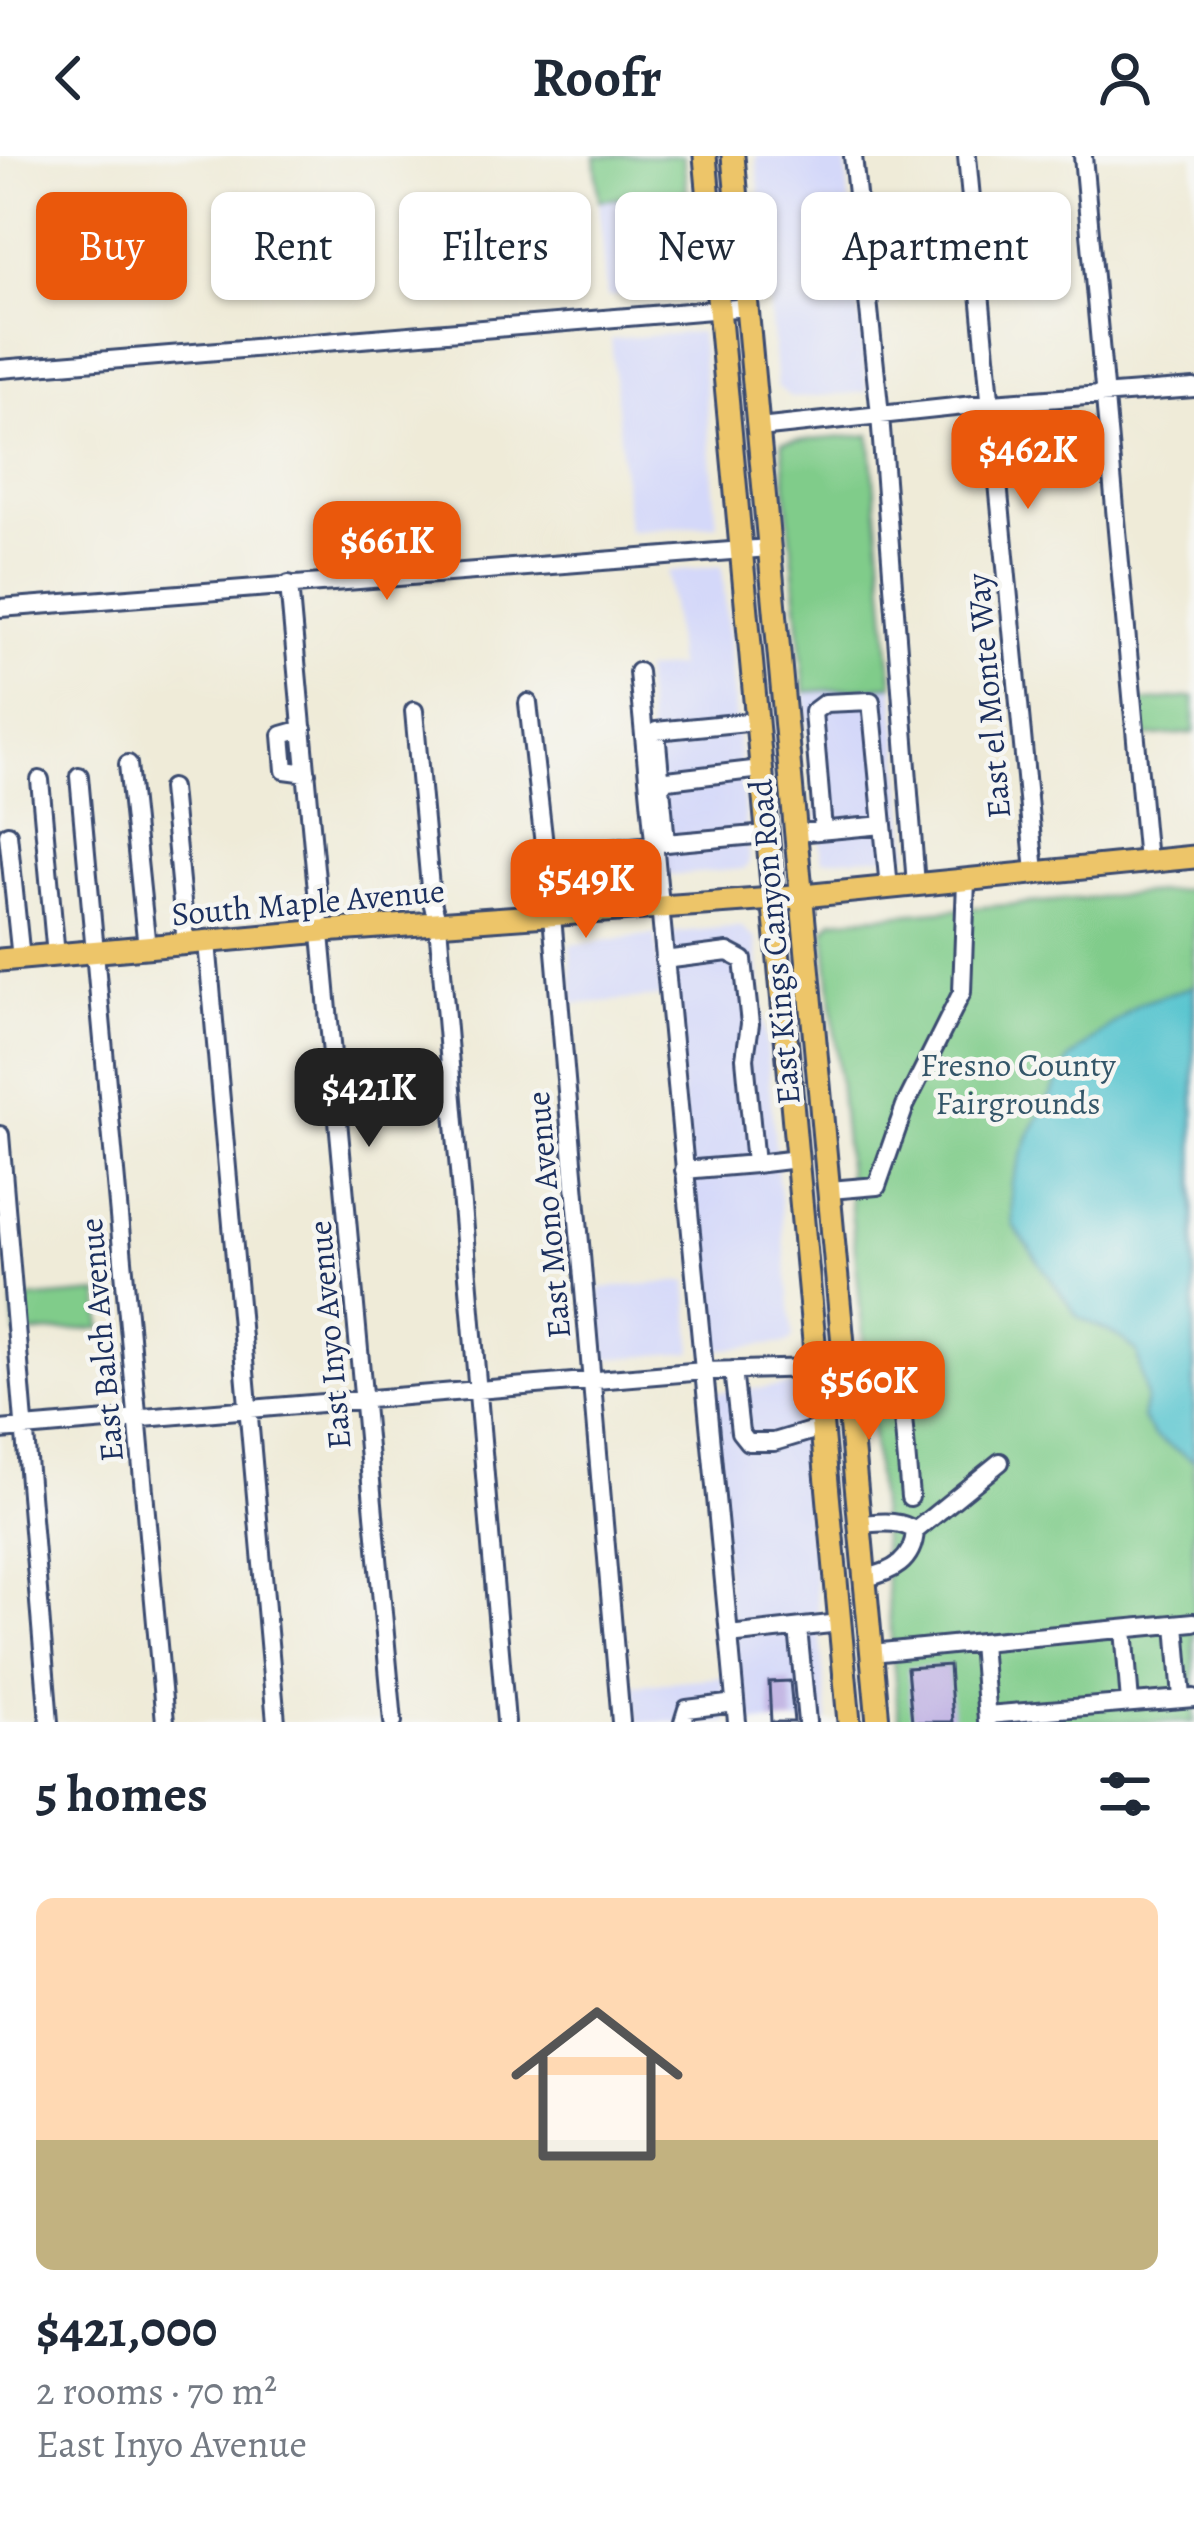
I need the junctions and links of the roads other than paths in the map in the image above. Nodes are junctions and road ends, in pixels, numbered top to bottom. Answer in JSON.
{"nodes":[{"id":1,"x":705,"y":156,"type":"edge"},
{"id":2,"x":734,"y":156,"type":"edge"},
{"id":3,"x":853,"y":156,"type":"edge"},
{"id":4,"x":968,"y":156,"type":"edge"},
{"id":5,"x":1083,"y":156,"type":"edge"},
{"id":6,"x":748,"y":307,"type":"junction"},
{"id":7,"x":718,"y":309,"type":"junction"},
{"id":8,"x":0,"y":369,"type":"edge"},
{"id":9,"x":1194,"y":388,"type":"edge"},
{"id":10,"x":1105,"y":394,"type":"junction"},
{"id":11,"x":992,"y":403,"type":"junction"},
{"id":12,"x":880,"y":415,"type":"junction"},
{"id":13,"x":759,"y":428,"type":"junction"},
{"id":14,"x":770,"y":548,"type":"junction"},
{"id":15,"x":742,"y":550,"type":"junction"},
{"id":16,"x":289,"y":584,"type":"junction"},
{"id":17,"x":0,"y":608,"type":"edge"},
{"id":18,"x":638,"y":672,"type":"dead end"},
{"id":19,"x":528,"y":703,"type":"dead end"},
{"id":20,"x":414,"y":711,"type":"dead end"},
{"id":21,"x":757,"y":721,"type":"junction"},
{"id":22,"x":128,"y":764,"type":"dead end"},
{"id":23,"x":761,"y":770,"type":"junction"},
{"id":24,"x":79,"y":776,"type":"dead end"},
{"id":25,"x":40,"y":781,"type":"dead end"},
{"id":26,"x":659,"y":781,"type":"junction"},
{"id":27,"x":171,"y":788,"type":"dead end"},
{"id":28,"x":883,"y":825,"type":"junction"},
{"id":29,"x":824,"y":830,"type":"junction"},
{"id":30,"x":797,"y":832,"type":"junction"},
{"id":31,"x":8,"y":834,"type":"dead end"},
{"id":32,"x":767,"y":834,"type":"junction"},
{"id":33,"x":659,"y":844,"type":"junction"},
{"id":34,"x":545,"y":855,"type":"junction"},
{"id":35,"x":1194,"y":857,"type":"edge"},
{"id":36,"x":1147,"y":861,"type":"junction"},
{"id":37,"x":1035,"y":872,"type":"junction"},
{"id":38,"x":966,"y":880,"type":"junction"},
{"id":39,"x":916,"y":885,"type":"junction"},
{"id":40,"x":889,"y":888,"type":"junction"},
{"id":41,"x":803,"y":896,"type":"junction"},
{"id":42,"x":773,"y":898,"type":"junction"},
{"id":43,"x":658,"y":905,"type":"junction"},
{"id":44,"x":552,"y":916,"type":"junction"},
{"id":45,"x":438,"y":924,"type":"junction"},
{"id":46,"x":322,"y":931,"type":"junction"},
{"id":47,"x":197,"y":943,"type":"junction"},
{"id":48,"x":147,"y":948,"type":"junction"},
{"id":49,"x":96,"y":953,"type":"junction"},
{"id":50,"x":56,"y":956,"type":"junction"},
{"id":51,"x":10,"y":960,"type":"edge"},
{"id":52,"x":664,"y":960,"type":"junction"},
{"id":53,"x":780,"y":967,"type":"junction"},
{"id":54,"x":747,"y":970,"type":"junction"},
{"id":55,"x":0,"y":1135,"type":"edge"},
{"id":56,"x":797,"y":1160,"type":"junction"},
{"id":57,"x":754,"y":1163,"type":"junction"},
{"id":58,"x":685,"y":1170,"type":"junction"},
{"id":59,"x":830,"y":1190,"type":"junction"},
{"id":60,"x":800,"y":1194,"type":"junction"},
{"id":61,"x":845,"y":1365,"type":"junction"},
{"id":62,"x":816,"y":1368,"type":"junction"},
{"id":63,"x":734,"y":1370,"type":"junction"},
{"id":64,"x":704,"y":1371,"type":"junction"},
{"id":65,"x":592,"y":1380,"type":"junction"},
{"id":66,"x":479,"y":1389,"type":"junction"},
{"id":67,"x":365,"y":1398,"type":"junction"},
{"id":68,"x":248,"y":1407,"type":"junction"},
{"id":69,"x":138,"y":1416,"type":"junction"},
{"id":70,"x":25,"y":1428,"type":"junction"},
{"id":71,"x":821,"y":1428,"type":"junction"},
{"id":72,"x":0,"y":1430,"type":"edge"},
{"id":73,"x":1000,"y":1462,"type":"dead end"},
{"id":74,"x":910,"y":1497,"type":"dead end"},
{"id":75,"x":860,"y":1524,"type":"junction"},
{"id":76,"x":915,"y":1531,"type":"junction"},
{"id":77,"x":865,"y":1578,"type":"junction"},
{"id":78,"x":1185,"y":1623,"type":"edge"},
{"id":79,"x":840,"y":1624,"type":"junction"},
{"id":80,"x":798,"y":1628,"type":"junction"},
{"id":81,"x":1124,"y":1629,"type":"junction"},
{"id":82,"x":729,"y":1635,"type":"junction"},
{"id":83,"x":981,"y":1642,"type":"junction"},
{"id":84,"x":872,"y":1653,"type":"junction"},
{"id":85,"x":1188,"y":1698,"type":"edge"},
{"id":86,"x":1130,"y":1703,"type":"junction"},
{"id":87,"x":736,"y":1712,"type":"edge"},
{"id":88,"x":987,"y":1719,"type":"edge"},
{"id":89,"x":49,"y":1722,"type":"edge"},
{"id":90,"x":165,"y":1722,"type":"edge"},
{"id":91,"x":276,"y":1722,"type":"edge"},
{"id":92,"x":392,"y":1722,"type":"edge"},
{"id":93,"x":506,"y":1722,"type":"edge"},
{"id":94,"x":621,"y":1722,"type":"edge"},
{"id":95,"x":683,"y":1722,"type":"edge"},
{"id":96,"x":807,"y":1722,"type":"edge"},
{"id":97,"x":849,"y":1722,"type":"edge"},
{"id":98,"x":860,"y":1722,"type":"edge"},
{"id":99,"x":878,"y":1722,"type":"edge"}],
"edges":[{"from":1,"to":7,"type":"main road","name":"East Kings Canyon Road"},
{"from":2,"to":6,"type":"main road","name":"East Kings Canyon Road"},
{"from":3,"to":12,"type":"street"},
{"from":4,"to":11,"type":"street","name":"East el Monte Way"},
{"from":5,"to":10,"type":"street"},
{"from":6,"to":7,"type":"street"},
{"from":6,"to":13,"type":"main road","name":"East Kings Canyon Road"},
{"from":7,"to":8,"type":"street"},
{"from":7,"to":15,"type":"main road","name":"East Kings Canyon Road"},
{"from":9,"to":10,"type":"street"},
{"from":10,"to":11,"type":"street"},
{"from":10,"to":36,"type":"street"},
{"from":11,"to":12,"type":"street"},
{"from":11,"to":37,"type":"street","name":"East el Monte Way"},
{"from":12,"to":13,"type":"street"},
{"from":12,"to":39,"type":"street"},
{"from":13,"to":14,"type":"main road","name":"East Kings Canyon Road"},
{"from":14,"to":15,"type":"street"},
{"from":14,"to":30,"type":"main road","name":"East Kings Canyon Road"},
{"from":15,"to":16,"type":"street"},
{"from":15,"to":21,"type":"main road","name":"East Kings Canyon Road"},
{"from":16,"to":17,"type":"street"},
{"from":16,"to":46,"type":"street","name":"East Inyo Avenue"},
{"from":18,"to":33,"type":"street"},
{"from":19,"to":34,"type":"street","name":"East Mono Avenue"},
{"from":20,"to":45,"type":"street"},
{"from":21,"to":23,"type":"main road","name":"East Kings Canyon Road"},
{"from":21,"to":26,"type":"street"},
{"from":22,"to":48,"type":"street"},
{"from":23,"to":26,"type":"street"},
{"from":23,"to":32,"type":"main road","name":"East Kings Canyon Road"},
{"from":24,"to":49,"type":"street","name":"East Balch Avenue"},
{"from":25,"to":50,"type":"street"},
{"from":26,"to":33,"type":"street"},
{"from":27,"to":47,"type":"street"},
{"from":28,"to":29,"type":"street"},
{"from":28,"to":29,"type":"street"},
{"from":28,"to":40,"type":"street"},
{"from":29,"to":30,"type":"street"},
{"from":30,"to":41,"type":"main road","name":"East Kings Canyon Road"},
{"from":31,"to":51,"type":"street"},
{"from":32,"to":33,"type":"street"},
{"from":32,"to":42,"type":"main road","name":"East Kings Canyon Road"},
{"from":33,"to":34,"type":"street"},
{"from":33,"to":43,"type":"street"},
{"from":34,"to":44,"type":"street","name":"East Mono Avenue"},
{"from":35,"to":36,"type":"main road","name":"South Maple Avenue"},
{"from":36,"to":37,"type":"main road","name":"South Maple Avenue"},
{"from":37,"to":38,"type":"main road","name":"South Maple Avenue"},
{"from":38,"to":39,"type":"main road","name":"South Maple Avenue"},
{"from":38,"to":59,"type":"street"},
{"from":39,"to":40,"type":"main road","name":"South Maple Avenue"},
{"from":40,"to":41,"type":"main road","name":"South Maple Avenue"},
{"from":41,"to":42,"type":"main road","name":"South Maple Avenue"},
{"from":41,"to":59,"type":"main road","name":"East Kings Canyon Road"},
{"from":42,"to":43,"type":"main road","name":"South Maple Avenue"},
{"from":42,"to":53,"type":"main road","name":"East Kings Canyon Road"},
{"from":43,"to":44,"type":"main road","name":"South Maple Avenue"},
{"from":43,"to":52,"type":"street"},
{"from":44,"to":45,"type":"main road","name":"South Maple Avenue"},
{"from":44,"to":65,"type":"street","name":"East Mono Avenue"},
{"from":45,"to":46,"type":"main road","name":"South Maple Avenue"},
{"from":45,"to":66,"type":"street"},
{"from":46,"to":47,"type":"main road","name":"South Maple Avenue"},
{"from":46,"to":67,"type":"street","name":"East Inyo Avenue"},
{"from":47,"to":48,"type":"main road","name":"South Maple Avenue"},
{"from":47,"to":68,"type":"street"},
{"from":48,"to":49,"type":"main road","name":"South Maple Avenue"},
{"from":49,"to":50,"type":"main road","name":"South Maple Avenue"},
{"from":49,"to":69,"type":"street","name":"East Balch Avenue"},
{"from":50,"to":51,"type":"main road","name":"South Maple Avenue"},
{"from":52,"to":54,"type":"street"},
{"from":52,"to":58,"type":"street"},
{"from":53,"to":54,"type":"street"},
{"from":53,"to":56,"type":"main road","name":"East Kings Canyon Road"},
{"from":54,"to":57,"type":"street"},
{"from":55,"to":70,"type":"street"},
{"from":56,"to":57,"type":"street"},
{"from":56,"to":60,"type":"main road","name":"East Kings Canyon Road"},
{"from":57,"to":58,"type":"street"},
{"from":58,"to":64,"type":"street"},
{"from":59,"to":61,"type":"main road","name":"East Kings Canyon Road"},
{"from":60,"to":61,"type":"main road"},
{"from":60,"to":62,"type":"main road","name":"East Kings Canyon Road"},
{"from":61,"to":74,"type":"street"},
{"from":61,"to":75,"type":"main road","name":"East Kings Canyon Road"},
{"from":62,"to":63,"type":"street"},
{"from":62,"to":71,"type":"main road","name":"East Kings Canyon Road"},
{"from":62,"to":77,"type":"main road"},
{"from":63,"to":64,"type":"street"},
{"from":63,"to":71,"type":"street"},
{"from":64,"to":65,"type":"street"},
{"from":64,"to":82,"type":"street"},
{"from":65,"to":66,"type":"street"},
{"from":65,"to":94,"type":"street","name":"East Mono Avenue"},
{"from":66,"to":67,"type":"street"},
{"from":66,"to":93,"type":"street"},
{"from":67,"to":68,"type":"street"},
{"from":67,"to":92,"type":"street","name":"East Inyo Avenue"},
{"from":68,"to":69,"type":"street"},
{"from":68,"to":91,"type":"street"},
{"from":69,"to":70,"type":"street"},
{"from":69,"to":90,"type":"street","name":"East Balch Avenue"},
{"from":70,"to":72,"type":"street"},
{"from":70,"to":89,"type":"street"},
{"from":71,"to":79,"type":"main road","name":"East Kings Canyon Road"},
{"from":73,"to":76,"type":"street"},
{"from":75,"to":76,"type":"street"},
{"from":75,"to":77,"type":"main road","name":"East Kings Canyon Road"},
{"from":76,"to":77,"type":"street"},
{"from":77,"to":84,"type":"main road","name":"East Kings Canyon Road"},
{"from":78,"to":81,"type":"street"},
{"from":78,"to":85,"type":"street"},
{"from":79,"to":80,"type":"street"},
{"from":79,"to":97,"type":"main road","name":"East Kings Canyon Road"},
{"from":79,"to":98,"type":"main road"},
{"from":80,"to":82,"type":"street"},
{"from":80,"to":96,"type":"street"},
{"from":81,"to":83,"type":"street"},
{"from":81,"to":86,"type":"street"},
{"from":82,"to":87,"type":"street"},
{"from":83,"to":84,"type":"street"},
{"from":83,"to":88,"type":"street"},
{"from":84,"to":99,"type":"main road","name":"East Kings Canyon Road"},
{"from":85,"to":86,"type":"street"},
{"from":86,"to":88,"type":"street"},
{"from":87,"to":95,"type":"street"}]}
